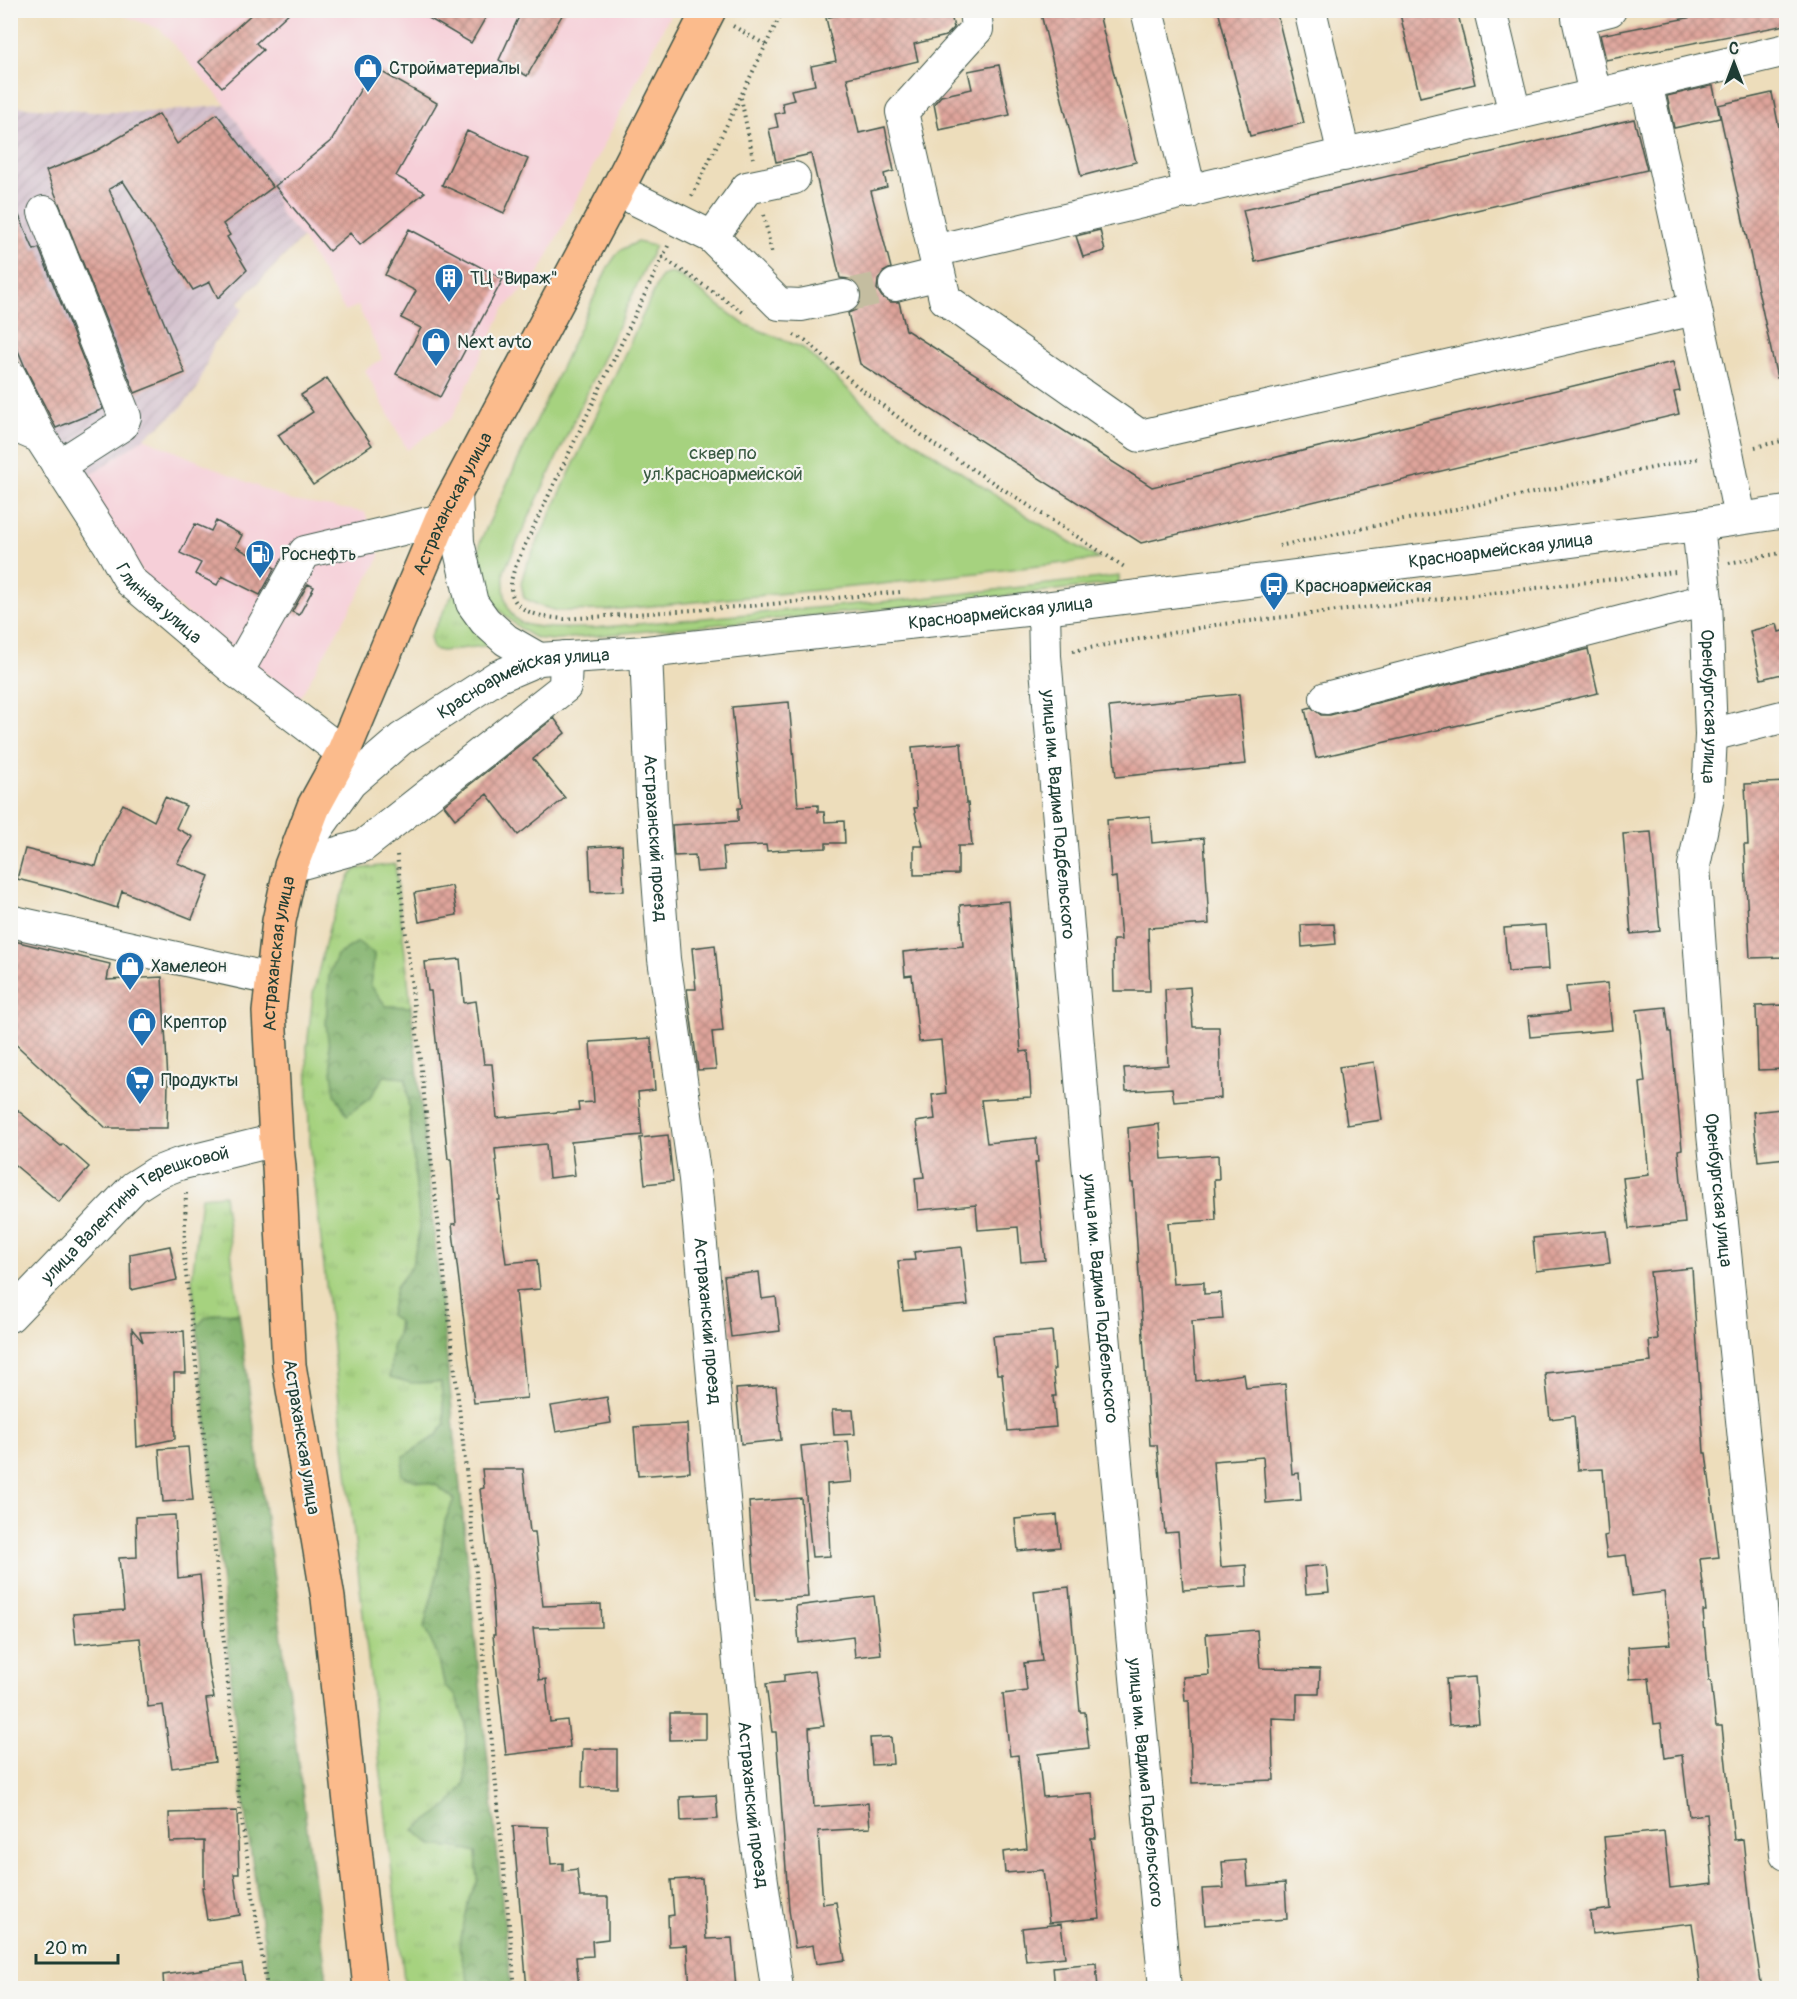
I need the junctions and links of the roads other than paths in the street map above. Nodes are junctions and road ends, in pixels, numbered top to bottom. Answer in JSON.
{"nodes":[{"id":1,"x":975,"y":10,"type":"edge"},
{"id":2,"x":1147,"y":10,"type":"edge"},
{"id":3,"x":1310,"y":10,"type":"edge"},
{"id":4,"x":1490,"y":10,"type":"edge"},
{"id":5,"x":1610,"y":10,"type":"edge"},
{"id":6,"x":720,"y":17,"type":"edge"},
{"id":7,"x":1786,"y":50,"type":"edge"},
{"id":8,"x":1646,"y":83,"type":"junction"},
{"id":9,"x":1595,"y":95,"type":"junction"},
{"id":10,"x":1515,"y":114,"type":"junction"},
{"id":11,"x":1344,"y":155,"type":"junction"},
{"id":12,"x":794,"y":178,"type":"dead end"},
{"id":13,"x":617,"y":190,"type":"junction"},
{"id":14,"x":1190,"y":192,"type":"junction"},
{"id":15,"x":44,"y":212,"type":"dead end"},
{"id":16,"x":712,"y":237,"type":"junction"},
{"id":17,"x":937,"y":263,"type":"junction"},
{"id":18,"x":895,"y":285,"type":"tunnel mouth"},
{"id":19,"x":844,"y":296,"type":"tunnel mouth"},
{"id":20,"x":1695,"y":309,"type":"junction"},
{"id":21,"x":10,"y":376,"type":"edge"},
{"id":22,"x":10,"y":427,"type":"edge"},
{"id":23,"x":40,"y":436,"type":"junction"},
{"id":24,"x":58,"y":466,"type":"junction"},
{"id":25,"x":456,"y":491,"type":"junction"},
{"id":26,"x":1786,"y":512,"type":"edge"},
{"id":27,"x":1740,"y":519,"type":"junction"},
{"id":28,"x":441,"y":520,"type":"junction"},
{"id":29,"x":1698,"y":525,"type":"junction"},
{"id":30,"x":1706,"y":600,"type":"junction"},
{"id":31,"x":1044,"y":608,"type":"junction"},
{"id":32,"x":646,"y":651,"type":"junction"},
{"id":33,"x":554,"y":658,"type":"junction"},
{"id":34,"x":237,"y":672,"type":"junction"},
{"id":35,"x":1326,"y":698,"type":"dead end"},
{"id":36,"x":1786,"y":716,"type":"edge"},
{"id":37,"x":1712,"y":735,"type":"junction"},
{"id":38,"x":343,"y":753,"type":"junction"},
{"id":39,"x":291,"y":866,"type":"junction"},
{"id":40,"x":10,"y":921,"type":"edge"},
{"id":41,"x":271,"y":979,"type":"junction"},
{"id":42,"x":276,"y":1140,"type":"junction"},
{"id":43,"x":10,"y":1316,"type":"edge"},
{"id":44,"x":1786,"y":1854,"type":"edge"},
{"id":45,"x":370,"y":1989,"type":"edge"},
{"id":46,"x":777,"y":1989,"type":"edge"},
{"id":47,"x":1165,"y":1989,"type":"edge"}],
"edges":[{"from":1,"to":17,"type":"street"},
{"from":2,"to":14,"type":"street"},
{"from":3,"to":11,"type":"street"},
{"from":4,"to":10,"type":"street"},
{"from":5,"to":9,"type":"street"},
{"from":6,"to":13,"type":"main road","name":"Астраханская улица"},
{"from":7,"to":8,"type":"street"},
{"from":8,"to":9,"type":"street"},
{"from":8,"to":20,"type":"street"},
{"from":9,"to":10,"type":"street"},
{"from":10,"to":11,"type":"street"},
{"from":11,"to":14,"type":"street"},
{"from":12,"to":16,"type":"street"},
{"from":13,"to":16,"type":"street"},
{"from":13,"to":25,"type":"main road","name":"Астраханская улица"},
{"from":14,"to":17,"type":"street"},
{"from":15,"to":24,"type":"street"},
{"from":16,"to":19,"type":"street"},
{"from":17,"to":18,"type":"street"},
{"from":17,"to":20,"type":"street"},
{"from":20,"to":27,"type":"street"},
{"from":21,"to":23,"type":"street","name":"Глинная улица"},
{"from":22,"to":23,"type":"street"},
{"from":23,"to":24,"type":"street","name":"Глинная улица"},
{"from":24,"to":34,"type":"street","name":"Глинная улица"},
{"from":25,"to":28,"type":"main road","name":"Астраханская улица"},
{"from":25,"to":33,"type":"street"},
{"from":26,"to":27,"type":"street","name":"Красноармейская улица"},
{"from":27,"to":29,"type":"street","name":"Красноармейская улица"},
{"from":28,"to":34,"type":"street"},
{"from":28,"to":38,"type":"main road","name":"Астраханская улица"},
{"from":29,"to":30,"type":"street","name":"Оренбургская улица"},
{"from":29,"to":31,"type":"street","name":"Красноармейская улица"},
{"from":30,"to":35,"type":"street"},
{"from":30,"to":37,"type":"street","name":"Оренбургская улица"},
{"from":31,"to":32,"type":"street","name":"Красноармейская улица"},
{"from":31,"to":47,"type":"street","name":"улица им. Вадима Подбельского"},
{"from":32,"to":33,"type":"street","name":"Красноармейская улица"},
{"from":32,"to":46,"type":"street","name":"Астраханский проезд"},
{"from":33,"to":39,"type":"street","name":"Красноармейская улица"},
{"from":33,"to":39,"type":"street"},
{"from":34,"to":38,"type":"street","name":"Глинная улица"},
{"from":36,"to":37,"type":"street"},
{"from":37,"to":44,"type":"street","name":"Оренбургская улица"},
{"from":38,"to":39,"type":"main road","name":"Астраханская улица"},
{"from":39,"to":41,"type":"main road","name":"Астраханская улица"},
{"from":40,"to":41,"type":"street"},
{"from":41,"to":42,"type":"main road","name":"Астраханская улица"},
{"from":42,"to":43,"type":"street","name":"улица Валентины Терешковой"},
{"from":42,"to":45,"type":"main road","name":"Астраханская улица"}]}
